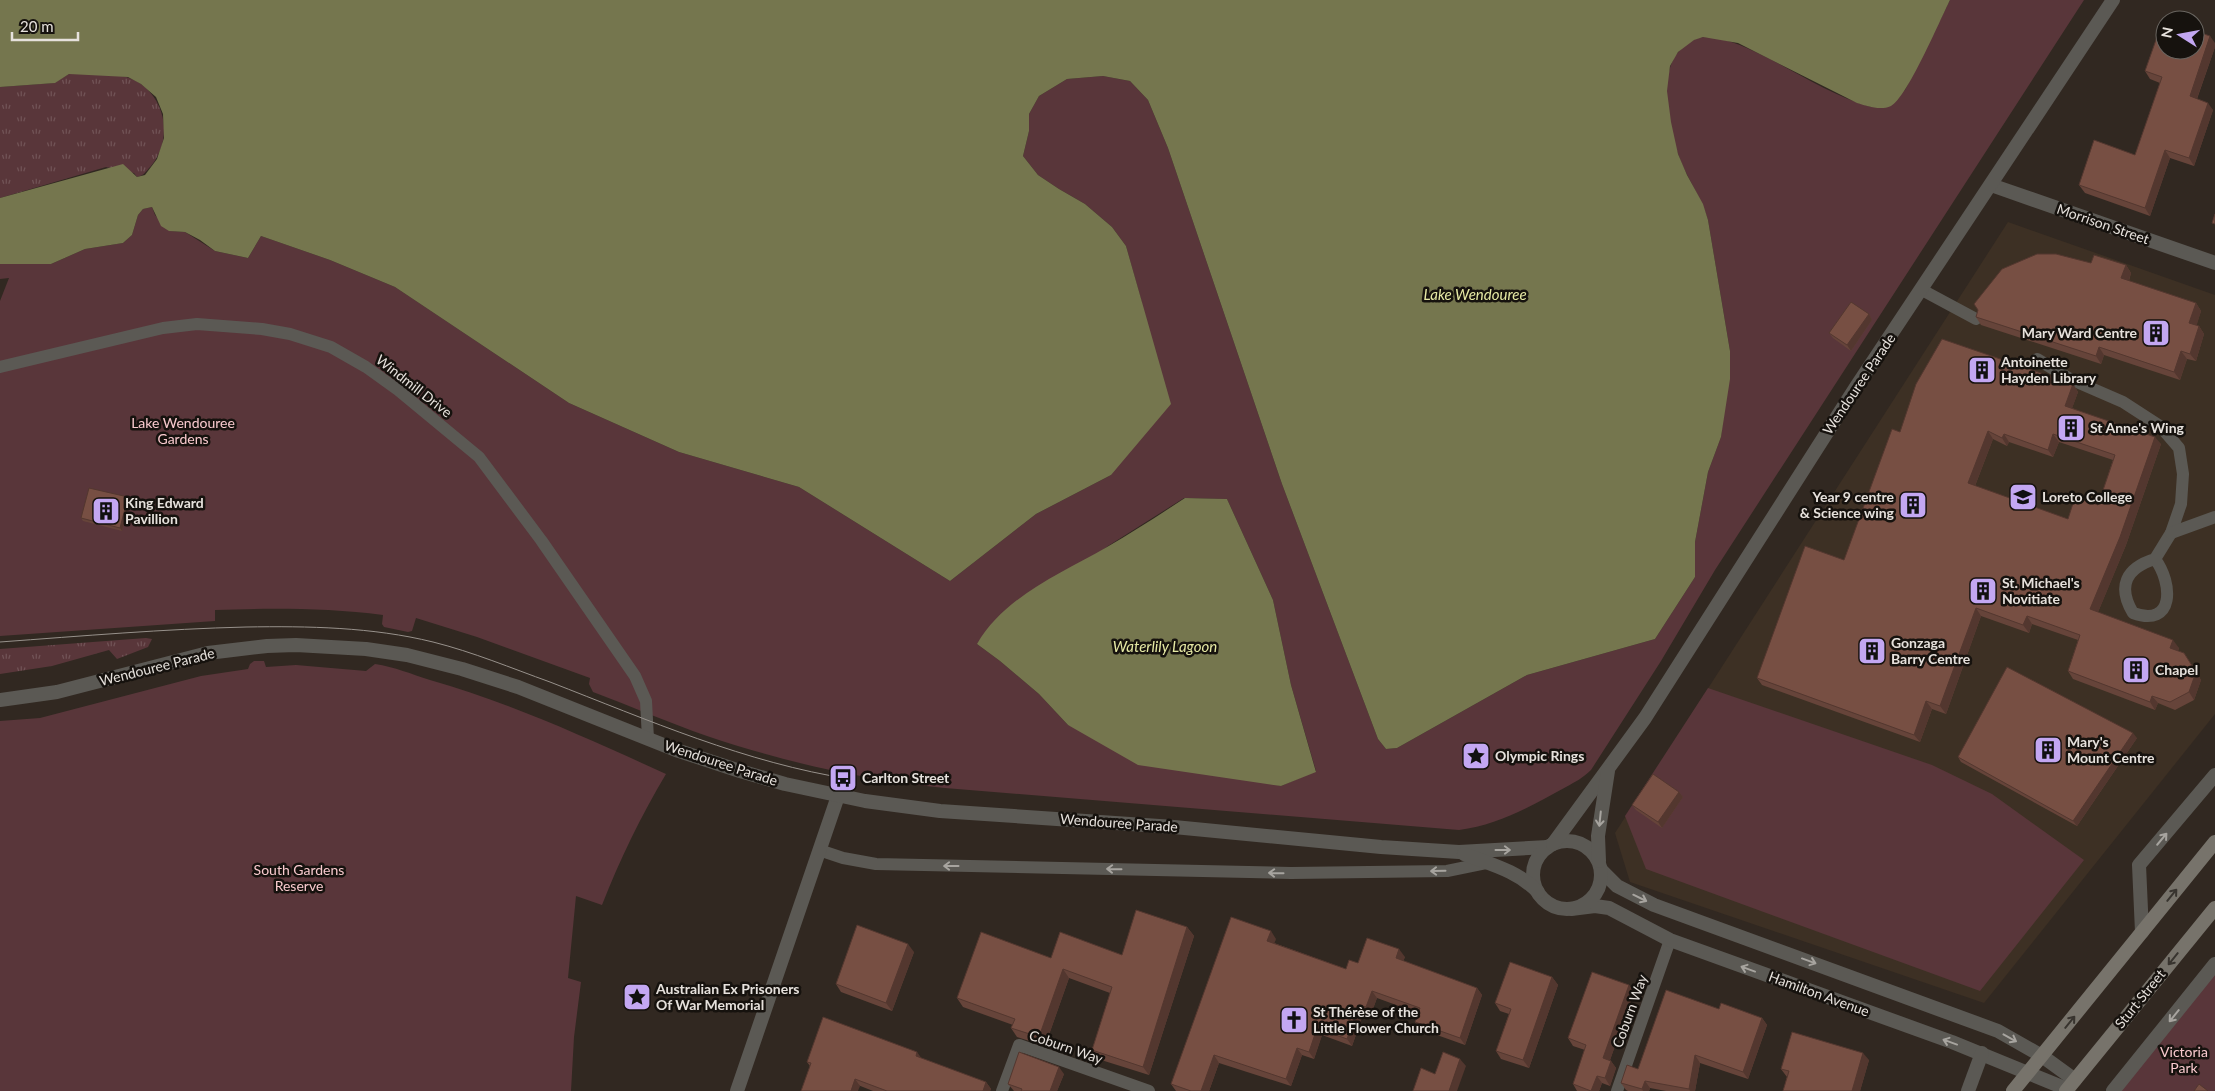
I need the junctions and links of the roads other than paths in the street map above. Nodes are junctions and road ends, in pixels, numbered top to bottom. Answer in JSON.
{"nodes":[{"id":1,"x":2113,"y":0,"type":"edge"},
{"id":2,"x":1991,"y":185,"type":"junction"},
{"id":3,"x":2215,"y":263,"type":"edge"},
{"id":4,"x":1922,"y":290,"type":"junction"},
{"id":5,"x":1976,"y":319,"type":"edge"},
{"id":6,"x":2037,"y":359,"type":"dead end"},
{"id":7,"x":0,"y":367,"type":"edge"},
{"id":8,"x":2215,"y":516,"type":"edge"},
{"id":9,"x":2171,"y":532,"type":"junction"},
{"id":10,"x":2155,"y":559,"type":"junction"},
{"id":11,"x":0,"y":700,"type":"edge"},
{"id":12,"x":648,"y":739,"type":"junction"},
{"id":13,"x":1608,"y":771,"type":"junction"},
{"id":14,"x":2215,"y":775,"type":"edge"},
{"id":15,"x":838,"y":796,"type":"junction"},
{"id":16,"x":2215,"y":842,"type":"edge"},
{"id":17,"x":1550,"y":845,"type":"junction"},
{"id":18,"x":819,"y":850,"type":"junction"},
{"id":19,"x":1459,"y":852,"type":"junction"},
{"id":20,"x":1486,"y":863,"type":"junction"},
{"id":21,"x":1601,"y":868,"type":"junction"},
{"id":22,"x":1538,"y":892,"type":"junction"},
{"id":23,"x":1571,"y":908,"type":"junction"},
{"id":24,"x":2215,"y":908,"type":"edge"},
{"id":25,"x":2142,"y":932,"type":"junction"},
{"id":26,"x":1670,"y":940,"type":"junction"},
{"id":27,"x":2215,"y":964,"type":"edge"},
{"id":28,"x":1982,"y":1053,"type":"junction"},
{"id":29,"x":2042,"y":1056,"type":"junction"},
{"id":30,"x":2028,"y":1073,"type":"junction"},
{"id":31,"x":2069,"y":1087,"type":"edge"},
{"id":32,"x":736,"y":1091,"type":"edge"},
{"id":33,"x":1002,"y":1091,"type":"edge"},
{"id":34,"x":1149,"y":1091,"type":"edge"},
{"id":35,"x":1617,"y":1091,"type":"edge"},
{"id":36,"x":1968,"y":1091,"type":"edge"},
{"id":37,"x":2014,"y":1091,"type":"edge"},
{"id":38,"x":2113,"y":1091,"type":"edge"}],
"edges":[{"from":1,"to":2,"type":"street","name":"Wendouree Parade"},
{"from":2,"to":3,"type":"street","name":"Morrison Street"},
{"from":2,"to":4,"type":"street","name":"Wendouree Parade"},
{"from":4,"to":5,"type":"lane"},
{"from":4,"to":13,"type":"street","name":"Wendouree Parade"},
{"from":6,"to":9,"type":"lane"},
{"from":7,"to":12,"type":"lane","name":"Windmill Drive"},
{"from":8,"to":9,"type":"lane"},
{"from":9,"to":10,"type":"lane"},
{"from":10,"to":10,"type":"lane"},
{"from":11,"to":12,"type":"street","name":"Wendouree Parade"},
{"from":12,"to":15,"type":"street","name":"Wendouree Parade"},
{"from":13,"to":17,"type":"street","name":"Wendouree Parade"},
{"from":13,"to":21,"type":"street","name":"Wendouree Parade","one_way":true},
{"from":25,"to":14,"type":"street","one_way":true},
{"from":15,"to":18,"type":"street"},
{"from":15,"to":19,"type":"street","name":"Wendouree Parade"},
{"from":25,"to":16,"type":"main road","one_way":true},
{"from":19,"to":17,"type":"street","name":"Wendouree Parade","one_way":true},
{"from":17,"to":21,"type":"street"},
{"from":17,"to":22,"type":"street"},
{"from":20,"to":18,"type":"lane","one_way":true},
{"from":18,"to":32,"type":"street"},
{"from":19,"to":20,"type":"street","name":"Wendouree Parade"},
{"from":20,"to":22,"type":"street","name":"Wendouree Parade"},
{"from":21,"to":23,"type":"street"},
{"from":21,"to":29,"type":"street","name":"Hamilton Avenue","one_way":true},
{"from":22,"to":23,"type":"street"},
{"from":23,"to":26,"type":"street","name":"Hamilton Avenue"},
{"from":24,"to":31,"type":"main road","name":"Sturt Street","one_way":true},
{"from":29,"to":25,"type":"main road","one_way":true},
{"from":28,"to":26,"type":"street","name":"Hamilton Avenue","one_way":true},
{"from":26,"to":35,"type":"lane","name":"Coburn Way"},
{"from":27,"to":38,"type":"street","one_way":true},
{"from":28,"to":30,"type":"street","name":"Hamilton Avenue"},
{"from":28,"to":36,"type":"street"},
{"from":29,"to":30,"type":"main road"},
{"from":29,"to":31,"type":"street","name":"Hamilton Avenue"},
{"from":30,"to":31,"type":"street","name":"Hamilton Avenue"},
{"from":30,"to":37,"type":"main road"},
{"from":33,"to":34,"type":"lane","name":"Coburn Way"}]}
